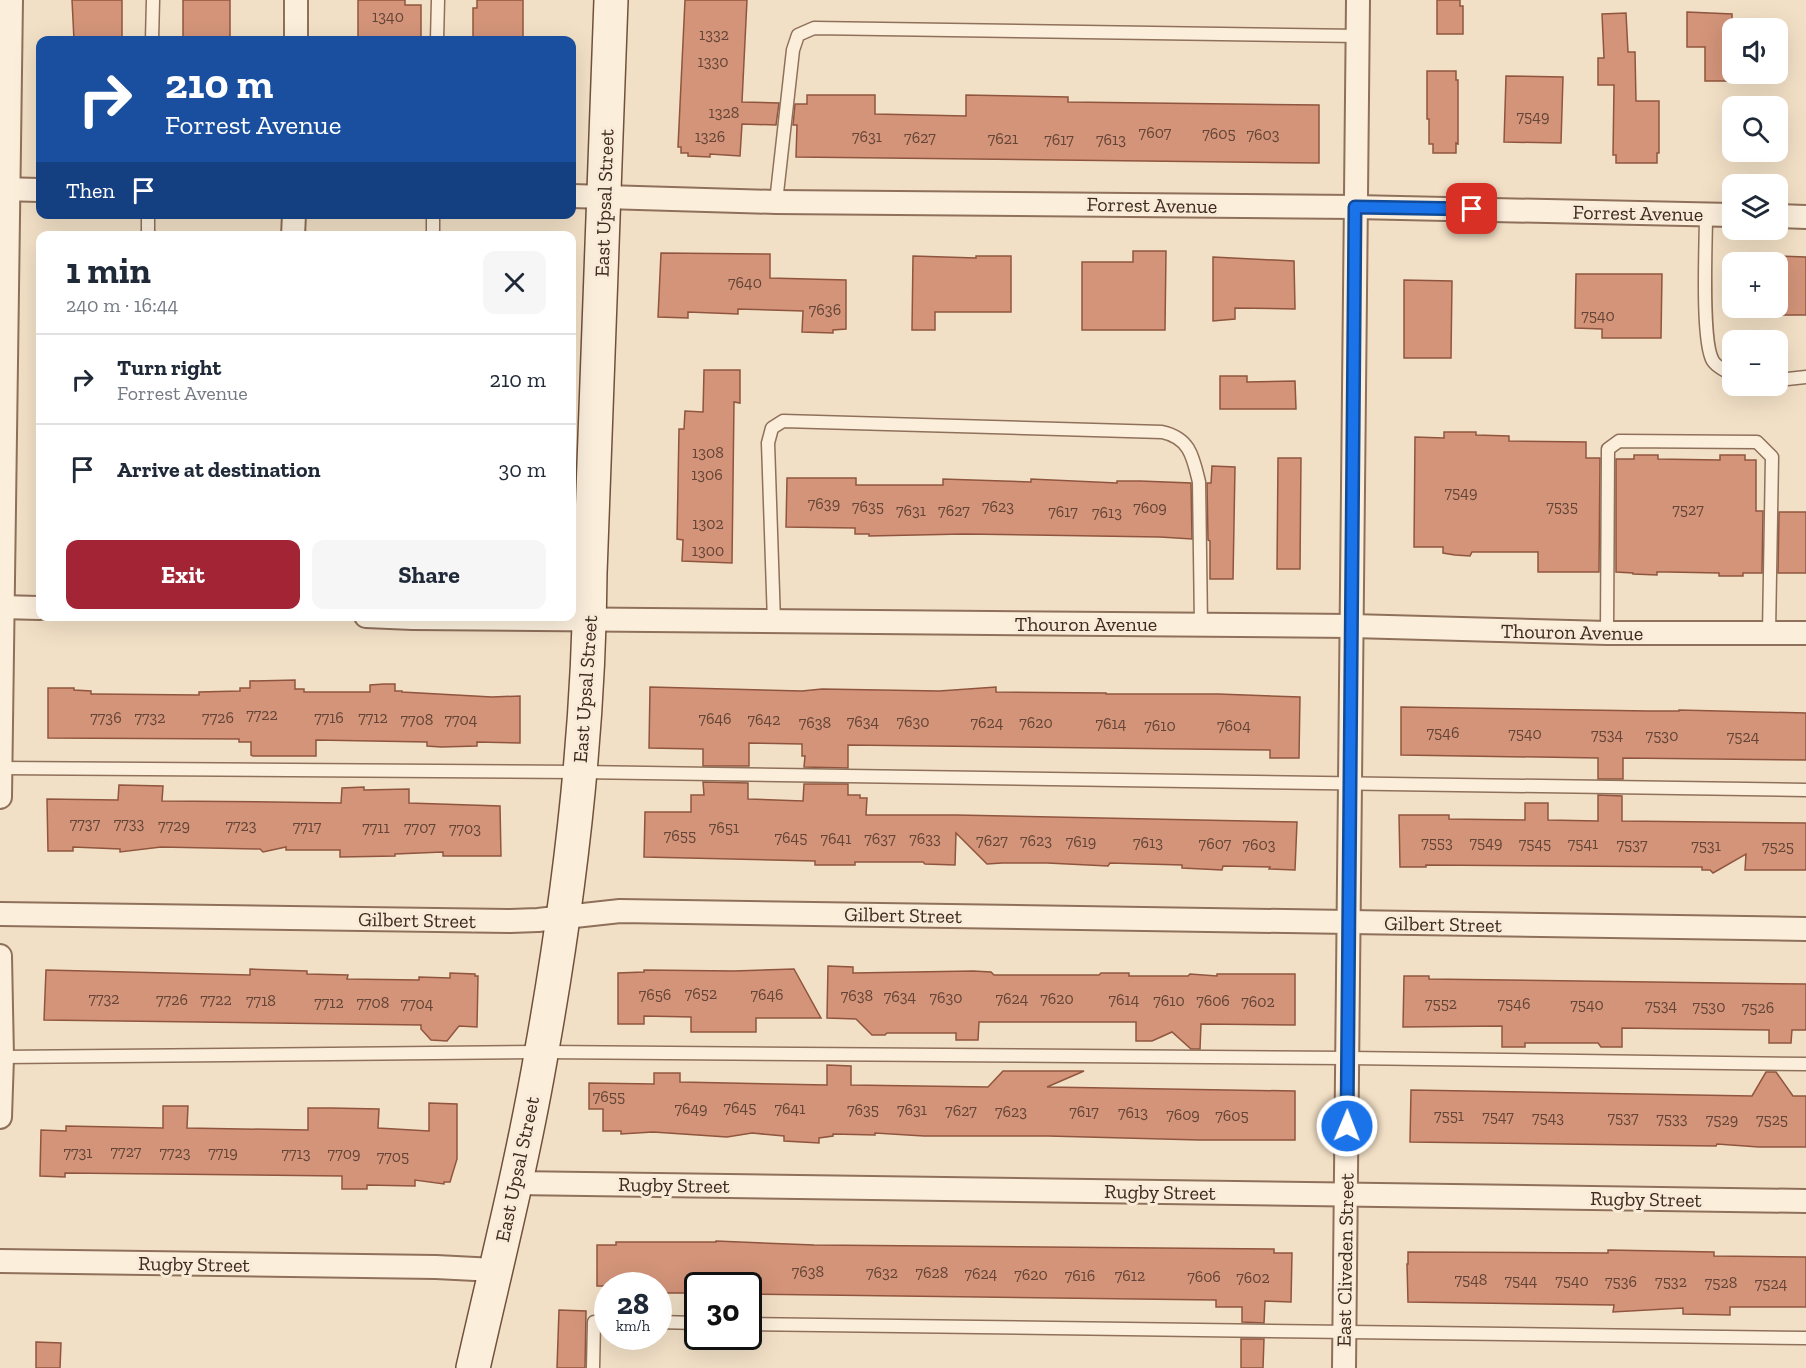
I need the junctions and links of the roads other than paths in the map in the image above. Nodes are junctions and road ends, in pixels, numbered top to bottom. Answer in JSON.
{"nodes":[{"id":1,"x":11,"y":0,"type":"edge"},
{"id":2,"x":153,"y":0,"type":"edge"},
{"id":3,"x":296,"y":0,"type":"edge"},
{"id":4,"x":438,"y":0,"type":"edge"},
{"id":5,"x":611,"y":0,"type":"edge"},
{"id":6,"x":1358,"y":0,"type":"edge"},
{"id":7,"x":152,"y":36,"type":"edge"},
{"id":8,"x":296,"y":36,"type":"edge"},
{"id":9,"x":437,"y":36,"type":"edge"},
{"id":10,"x":1358,"y":36,"type":"junction"},
{"id":11,"x":4,"y":189,"type":"edge"},
{"id":12,"x":36,"y":190,"type":"edge"},
{"id":13,"x":576,"y":196,"type":"edge"},
{"id":14,"x":604,"y":196,"type":"junction"},
{"id":15,"x":776,"y":202,"type":"junction"},
{"id":16,"x":1355,"y":207,"type":"junction"},
{"id":17,"x":1706,"y":215,"type":"junction"},
{"id":18,"x":1722,"y":215,"type":"edge"},
{"id":19,"x":1788,"y":216,"type":"edge"},
{"id":20,"x":1806,"y":217,"type":"edge"},
{"id":21,"x":1722,"y":368,"type":"edge"},
{"id":22,"x":1806,"y":377,"type":"edge"},
{"id":23,"x":1788,"y":379,"type":"edge"},
{"id":24,"x":4,"y":393,"type":"edge"},
{"id":25,"x":1,"y":607,"type":"edge"},
{"id":26,"x":36,"y":608,"type":"edge"},
{"id":27,"x":576,"y":619,"type":"edge"},
{"id":28,"x":590,"y":619,"type":"junction"},
{"id":29,"x":774,"y":622,"type":"junction"},
{"id":30,"x":1201,"y":625,"type":"junction"},
{"id":31,"x":1352,"y":626,"type":"junction"},
{"id":32,"x":1607,"y":633,"type":"junction"},
{"id":33,"x":1769,"y":633,"type":"junction"},
{"id":34,"x":1806,"y":633,"type":"edge"},
{"id":35,"x":0,"y":768,"type":"edge"},
{"id":36,"x":579,"y":772,"type":"junction"},
{"id":37,"x":1351,"y":784,"type":"junction"},
{"id":38,"x":1806,"y":790,"type":"edge"},
{"id":39,"x":0,"y":797,"type":"edge"},
{"id":40,"x":0,"y":914,"type":"edge"},
{"id":41,"x":564,"y":917,"type":"junction"},
{"id":42,"x":1348,"y":922,"type":"junction"},
{"id":43,"x":1806,"y":929,"type":"edge"},
{"id":44,"x":0,"y":956,"type":"edge"},
{"id":45,"x":542,"y":1052,"type":"junction"},
{"id":46,"x":1,"y":1058,"type":"edge"},
{"id":47,"x":1347,"y":1058,"type":"junction"},
{"id":48,"x":1806,"y":1064,"type":"edge"},
{"id":49,"x":0,"y":1117,"type":"edge"},
{"id":50,"x":514,"y":1183,"type":"junction"},
{"id":51,"x":1346,"y":1194,"type":"junction"},
{"id":52,"x":1806,"y":1201,"type":"edge"},
{"id":53,"x":0,"y":1261,"type":"edge"},
{"id":54,"x":495,"y":1270,"type":"junction"},
{"id":55,"x":594,"y":1322,"type":"edge"},
{"id":56,"x":762,"y":1324,"type":"edge"},
{"id":57,"x":1345,"y":1331,"type":"junction"},
{"id":58,"x":1806,"y":1338,"type":"edge"},
{"id":59,"x":473,"y":1368,"type":"edge"},
{"id":60,"x":593,"y":1368,"type":"edge"},
{"id":61,"x":1344,"y":1368,"type":"edge"}],
"edges":[{"from":1,"to":11,"type":"street"},
{"from":2,"to":7,"type":"lane"},
{"from":3,"to":8,"type":"street"},
{"from":4,"to":9,"type":"lane"},
{"from":5,"to":14,"type":"street","name":"East Upsal Street"},
{"from":6,"to":10,"type":"street","name":"East Cliveden Street"},
{"from":10,"to":15,"type":"lane"},
{"from":10,"to":16,"type":"street","name":"East Cliveden Street"},
{"from":11,"to":12,"type":"street"},
{"from":11,"to":24,"type":"street"},
{"from":13,"to":14,"type":"street","name":"Forrest Avenue"},
{"from":14,"to":15,"type":"street","name":"Forrest Avenue"},
{"from":14,"to":28,"type":"street","name":"East Upsal Street"},
{"from":15,"to":16,"type":"street","name":"Forrest Avenue"},
{"from":16,"to":17,"type":"street","name":"Forrest Avenue"},
{"from":16,"to":31,"type":"street","name":"East Cliveden Street"},
{"from":17,"to":18,"type":"street","name":"Forrest Avenue"},
{"from":17,"to":21,"type":"lane"},
{"from":19,"to":20,"type":"street"},
{"from":22,"to":23,"type":"lane"},
{"from":24,"to":25,"type":"street"},
{"from":25,"to":26,"type":"street"},
{"from":25,"to":35,"type":"street"},
{"from":27,"to":28,"type":"street","name":"Thouron Avenue"},
{"from":28,"to":29,"type":"street","name":"Thouron Avenue"},
{"from":28,"to":36,"type":"street","name":"East Upsal Street"},
{"from":29,"to":30,"type":"street","name":"Thouron Avenue"},
{"from":29,"to":30,"type":"lane"},
{"from":30,"to":31,"type":"street","name":"Thouron Avenue"},
{"from":31,"to":32,"type":"street","name":"Thouron Avenue"},
{"from":31,"to":37,"type":"street","name":"East Cliveden Street"},
{"from":32,"to":33,"type":"street","name":"Thouron Avenue"},
{"from":32,"to":33,"type":"lane"},
{"from":33,"to":34,"type":"street","name":"Thouron Avenue"},
{"from":35,"to":36,"type":"lane"},
{"from":35,"to":39,"type":"street"},
{"from":36,"to":37,"type":"lane"},
{"from":36,"to":41,"type":"street","name":"East Upsal Street"},
{"from":37,"to":38,"type":"lane"},
{"from":37,"to":42,"type":"street","name":"East Cliveden Street"},
{"from":40,"to":41,"type":"street","name":"Gilbert Street"},
{"from":41,"to":42,"type":"street","name":"Gilbert Street"},
{"from":41,"to":45,"type":"street","name":"East Upsal Street"},
{"from":42,"to":43,"type":"street","name":"Gilbert Street"},
{"from":42,"to":47,"type":"street","name":"East Cliveden Street"},
{"from":44,"to":46,"type":"street"},
{"from":45,"to":46,"type":"lane"},
{"from":45,"to":47,"type":"lane"},
{"from":45,"to":50,"type":"street","name":"East Upsal Street"},
{"from":46,"to":49,"type":"street"},
{"from":47,"to":48,"type":"lane"},
{"from":47,"to":51,"type":"street","name":"East Cliveden Street"},
{"from":50,"to":51,"type":"street","name":"Rugby Street"},
{"from":50,"to":54,"type":"street","name":"East Upsal Street"},
{"from":51,"to":52,"type":"street","name":"Rugby Street"},
{"from":51,"to":57,"type":"street","name":"East Cliveden Street"},
{"from":53,"to":54,"type":"street","name":"Rugby Street"},
{"from":54,"to":59,"type":"street","name":"East Upsal Street"},
{"from":55,"to":60,"type":"lane"},
{"from":56,"to":57,"type":"lane"},
{"from":57,"to":58,"type":"lane"},
{"from":57,"to":61,"type":"street","name":"East Cliveden Street"}]}
